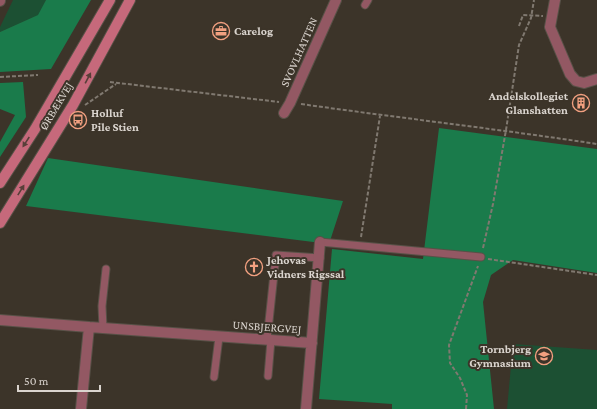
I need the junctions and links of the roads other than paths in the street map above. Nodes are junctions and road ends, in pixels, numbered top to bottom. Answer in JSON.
{"nodes":[{"id":1,"x":110,"y":0,"type":"edge"},
{"id":2,"x":130,"y":0,"type":"edge"},
{"id":3,"x":336,"y":0,"type":"edge"},
{"id":4,"x":555,"y":0,"type":"edge"},
{"id":5,"x":597,"y":79,"type":"edge"},
{"id":6,"x":284,"y":113,"type":"dead end"},
{"id":7,"x":0,"y":183,"type":"edge"},
{"id":8,"x":0,"y":223,"type":"edge"},
{"id":9,"x":320,"y":242,"type":"joint"},
{"id":10,"x":320,"y":258,"type":"junction"},
{"id":11,"x":481,"y":258,"type":"road end"},
{"id":12,"x":106,"y":269,"type":"dead end"},
{"id":13,"x":0,"y":320,"type":"edge"},
{"id":14,"x":89,"y":327,"type":"junction"},
{"id":15,"x":103,"y":328,"type":"junction"},
{"id":16,"x":219,"y":337,"type":"junction"},
{"id":17,"x":269,"y":340,"type":"junction"},
{"id":18,"x":312,"y":343,"type":"junction"},
{"id":19,"x":268,"y":376,"type":"dead end"},
{"id":20,"x":214,"y":377,"type":"dead end"},
{"id":21,"x":81,"y":409,"type":"edge"},
{"id":22,"x":306,"y":409,"type":"edge"}],
"edges":[{"from":1,"to":7,"type":"main road","name":"ØRBÆKVEJ","one_way":true},
{"from":8,"to":2,"type":"main road","name":"ØRBÆKVEJ","one_way":true},
{"from":3,"to":6,"type":"street","name":"SVOVLHATTEN"},
{"from":4,"to":5,"type":"street"},
{"from":9,"to":10,"type":"street","name":"UNSBJERGVEJ"},
{"from":9,"to":11,"type":"lane","name":"UNSBJERGVEJ"},
{"from":10,"to":17,"type":"lane"},
{"from":10,"to":18,"type":"street","name":"UNSBJERGVEJ"},
{"from":12,"to":15,"type":"lane"},
{"from":13,"to":14,"type":"street","name":"UNSBJERGVEJ"},
{"from":14,"to":15,"type":"street","name":"UNSBJERGVEJ"},
{"from":14,"to":21,"type":"street"},
{"from":15,"to":16,"type":"street","name":"UNSBJERGVEJ"},
{"from":16,"to":17,"type":"street","name":"UNSBJERGVEJ"},
{"from":16,"to":20,"type":"lane"},
{"from":17,"to":18,"type":"street","name":"UNSBJERGVEJ"},
{"from":17,"to":19,"type":"lane"},
{"from":18,"to":22,"type":"street"}]}
